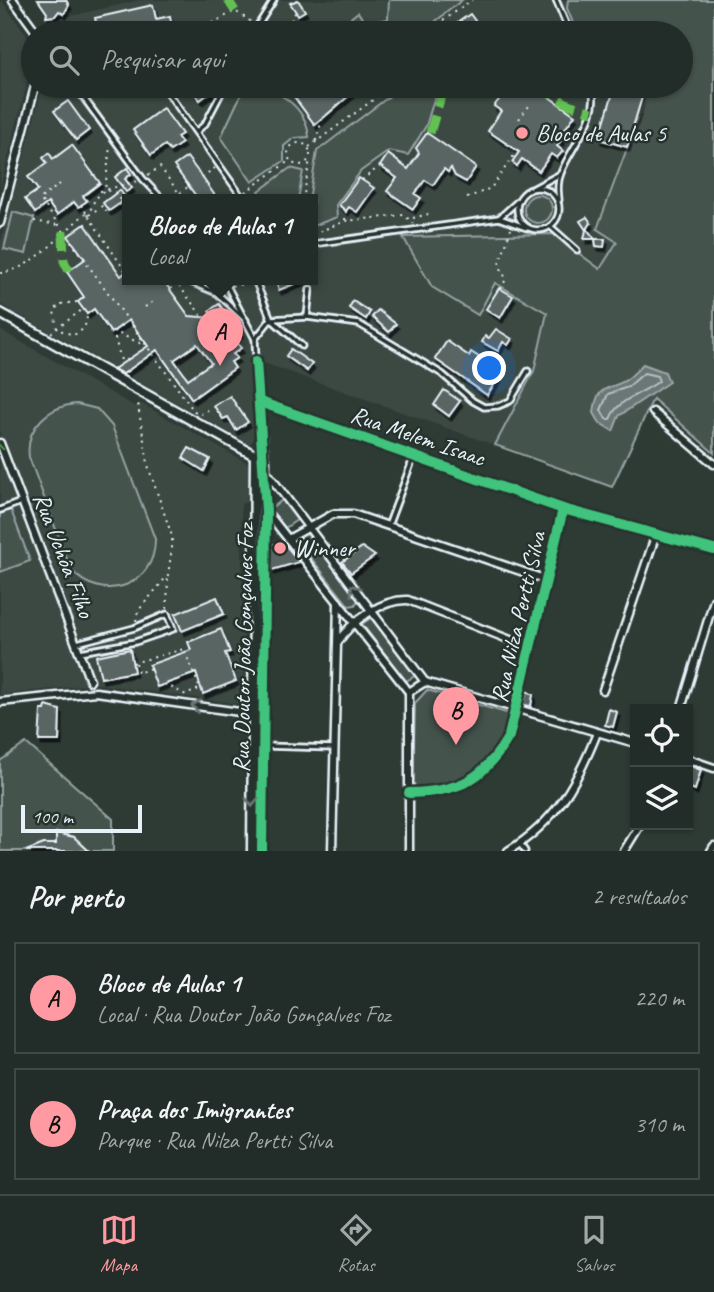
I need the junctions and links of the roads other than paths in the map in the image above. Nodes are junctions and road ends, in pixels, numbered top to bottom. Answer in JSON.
{"nodes":[{"id":1,"x":13,"y":0,"type":"edge"},
{"id":2,"x":274,"y":0,"type":"edge"},
{"id":3,"x":556,"y":0,"type":"edge"},
{"id":4,"x":28,"y":21,"type":"edge"},
{"id":5,"x":259,"y":21,"type":"edge"},
{"id":6,"x":565,"y":21,"type":"edge"},
{"id":7,"x":32,"y":98,"type":"edge"},
{"id":8,"x":84,"y":98,"type":"edge"},
{"id":9,"x":172,"y":98,"type":"edge"},
{"id":10,"x":219,"y":98,"type":"edge"},
{"id":11,"x":593,"y":98,"type":"edge"},
{"id":12,"x":196,"y":132,"type":"junction"},
{"id":13,"x":560,"y":174,"type":"junction"},
{"id":14,"x":532,"y":189,"type":"junction"},
{"id":15,"x":157,"y":194,"type":"edge"},
{"id":16,"x":239,"y":194,"type":"edge"},
{"id":17,"x":519,"y":200,"type":"junction"},
{"id":18,"x":559,"y":203,"type":"junction"},
{"id":19,"x":499,"y":218,"type":"junction"},
{"id":20,"x":0,"y":223,"type":"edge"},
{"id":21,"x":551,"y":227,"type":"junction"},
{"id":22,"x":529,"y":229,"type":"junction"},
{"id":23,"x":318,"y":243,"type":"edge"},
{"id":24,"x":577,"y":250,"type":"dead end"},
{"id":25,"x":199,"y":285,"type":"edge"},
{"id":26,"x":227,"y":285,"type":"edge"},
{"id":27,"x":257,"y":285,"type":"edge"},
{"id":28,"x":310,"y":289,"type":"dead end"},
{"id":29,"x":0,"y":313,"type":"edge"},
{"id":30,"x":307,"y":317,"type":"junction"},
{"id":31,"x":271,"y":319,"type":"junction"},
{"id":32,"x":246,"y":320,"type":"junction"},
{"id":33,"x":255,"y":339,"type":"junction"},
{"id":34,"x":302,"y":346,"type":"dead end"},
{"id":35,"x":256,"y":361,"type":"joint"},
{"id":36,"x":528,"y":371,"type":"dead end"},
{"id":37,"x":260,"y":402,"type":"junction"},
{"id":38,"x":653,"y":412,"type":"dead end"},
{"id":39,"x":0,"y":443,"type":"edge"},
{"id":40,"x":263,"y":446,"type":"junction"},
{"id":41,"x":255,"y":456,"type":"junction"},
{"id":42,"x":414,"y":456,"type":"junction"},
{"id":43,"x":714,"y":464,"type":"edge"},
{"id":44,"x":265,"y":466,"type":"junction"},
{"id":45,"x":254,"y":489,"type":"junction"},
{"id":46,"x":23,"y":502,"type":"junction"},
{"id":47,"x":563,"y":509,"type":"junction"},
{"id":48,"x":0,"y":510,"type":"edge"},
{"id":49,"x":266,"y":511,"type":"junction"},
{"id":50,"x":388,"y":526,"type":"junction"},
{"id":51,"x":307,"y":527,"type":"junction"},
{"id":52,"x":656,"y":534,"type":"junction"},
{"id":53,"x":288,"y":539,"type":"junction"},
{"id":54,"x":714,"y":550,"type":"edge"},
{"id":55,"x":547,"y":580,"type":"junction"},
{"id":56,"x":714,"y":600,"type":"edge"},
{"id":57,"x":338,"y":602,"type":"junction"},
{"id":58,"x":371,"y":612,"type":"junction"},
{"id":59,"x":355,"y":623,"type":"junction"},
{"id":60,"x":77,"y":643,"type":"junction"},
{"id":61,"x":337,"y":643,"type":"junction"},
{"id":62,"x":531,"y":648,"type":"junction"},
{"id":63,"x":80,"y":652,"type":"junction"},
{"id":64,"x":90,"y":681,"type":"dead end"},
{"id":65,"x":425,"y":682,"type":"junction"},
{"id":66,"x":603,"y":690,"type":"dead end"},
{"id":67,"x":409,"y":692,"type":"junction"},
{"id":68,"x":0,"y":702,"type":"edge"},
{"id":69,"x":683,"y":704,"type":"edge"},
{"id":70,"x":516,"y":710,"type":"junction"},
{"id":71,"x":253,"y":714,"type":"junction"},
{"id":72,"x":263,"y":715,"type":"junction"},
{"id":73,"x":597,"y":733,"type":"junction"},
{"id":74,"x":630,"y":742,"type":"edge"},
{"id":75,"x":263,"y":746,"type":"junction"},
{"id":76,"x":335,"y":748,"type":"junction"},
{"id":77,"x":693,"y":761,"type":"edge"},
{"id":78,"x":714,"y":768,"type":"edge"},
{"id":79,"x":409,"y":793,"type":"junction"},
{"id":80,"x":637,"y":830,"type":"edge"},
{"id":81,"x":520,"y":844,"type":"junction"},
{"id":82,"x":714,"y":846,"type":"edge"},
{"id":83,"x":252,"y":851,"type":"edge"},
{"id":84,"x":262,"y":851,"type":"edge"},
{"id":85,"x":332,"y":851,"type":"edge"},
{"id":86,"x":409,"y":851,"type":"edge"},
{"id":87,"x":508,"y":851,"type":"edge"},
{"id":88,"x":525,"y":851,"type":"edge"},
{"id":89,"x":624,"y":851,"type":"edge"},
{"id":90,"x":711,"y":851,"type":"edge"}],
"edges":[{"from":1,"to":4,"type":"street"},
{"from":2,"to":5,"type":"lane"},
{"from":3,"to":6,"type":"lane"},
{"from":7,"to":20,"type":"street"},
{"from":8,"to":15,"type":"lane"},
{"from":9,"to":12,"type":"lane"},
{"from":10,"to":12,"type":"lane"},
{"from":11,"to":13,"type":"lane"},
{"from":12,"to":16,"type":"lane"},
{"from":13,"to":14,"type":"lane"},
{"from":13,"to":18,"type":"lane"},
{"from":14,"to":17,"type":"lane"},
{"from":14,"to":18,"type":"lane"},
{"from":17,"to":19,"type":"lane"},
{"from":17,"to":22,"type":"lane"},
{"from":18,"to":21,"type":"lane"},
{"from":19,"to":22,"type":"lane"},
{"from":19,"to":23,"type":"lane"},
{"from":21,"to":22,"type":"lane"},
{"from":21,"to":24,"type":"lane"},
{"from":25,"to":32,"type":"lane"},
{"from":26,"to":32,"type":"lane"},
{"from":27,"to":31,"type":"lane"},
{"from":28,"to":30,"type":"lane"},
{"from":29,"to":41,"type":"street"},
{"from":30,"to":31,"type":"lane"},
{"from":30,"to":36,"type":"lane"},
{"from":31,"to":33,"type":"lane"},
{"from":31,"to":34,"type":"lane"},
{"from":32,"to":33,"type":"lane"},
{"from":33,"to":35,"type":"lane"},
{"from":35,"to":37,"type":"street","name":"Rua Doutor João Gonçalves Foz"},
{"from":37,"to":40,"type":"street","name":"Rua Doutor João Gonçalves Foz"},
{"from":37,"to":42,"type":"street","name":"Rua Melem Isaac"},
{"from":38,"to":43,"type":"street"},
{"from":39,"to":46,"type":"street","name":"Rua Uchôa Filho"},
{"from":40,"to":41,"type":"street"},
{"from":40,"to":44,"type":"street","name":"Rua Doutor João Gonçalves Foz"},
{"from":41,"to":44,"type":"street"},
{"from":41,"to":45,"type":"street","name":"Rua Doutor João Gonçalves Foz"},
{"from":42,"to":47,"type":"street","name":"Rua Melem Isaac"},
{"from":42,"to":50,"type":"lane"},
{"from":44,"to":49,"type":"street","name":"Rua Doutor João Gonçalves Foz"},
{"from":44,"to":51,"type":"street"},
{"from":45,"to":49,"type":"street"},
{"from":45,"to":71,"type":"street","name":"Rua Doutor João Gonçalves Foz"},
{"from":46,"to":48,"type":"lane"},
{"from":46,"to":60,"type":"street","name":"Rua Uchôa Filho"},
{"from":47,"to":52,"type":"street","name":"Rua Melem Isaac"},
{"from":47,"to":55,"type":"street","name":"Rua Nilza Pertti Silva"},
{"from":49,"to":53,"type":"street"},
{"from":49,"to":72,"type":"street","name":"Rua Doutor João Gonçalves Foz"},
{"from":50,"to":51,"type":"street"},
{"from":50,"to":55,"type":"street"},
{"from":51,"to":53,"type":"street"},
{"from":58,"to":51,"type":"street","one_way":true},
{"from":52,"to":54,"type":"street","name":"Rua Melem Isaac"},
{"from":52,"to":66,"type":"street"},
{"from":53,"to":57,"type":"street"},
{"from":55,"to":62,"type":"street","name":"Rua Nilza Pertti Silva"},
{"from":56,"to":69,"type":"street"},
{"from":57,"to":59,"type":"street"},
{"from":57,"to":61,"type":"street"},
{"from":58,"to":59,"type":"street"},
{"from":58,"to":62,"type":"street"},
{"from":58,"to":65,"type":"street"},
{"from":59,"to":61,"type":"street"},
{"from":59,"to":67,"type":"street"},
{"from":60,"to":63,"type":"street","name":"Rua Uchôa Filho"},
{"from":60,"to":63,"type":"lane"},
{"from":61,"to":76,"type":"street"},
{"from":62,"to":70,"type":"street","name":"Rua Nilza Pertti Silva"},
{"from":63,"to":64,"type":"street","name":"Rua Uchôa Filho"},
{"from":65,"to":67,"type":"street"},
{"from":65,"to":70,"type":"street"},
{"from":67,"to":79,"type":"street"},
{"from":71,"to":68,"type":"street","one_way":true},
{"from":70,"to":73,"type":"street"},
{"from":70,"to":79,"type":"street","name":"Rua Nilza Pertti Silva"},
{"from":71,"to":72,"type":"street"},
{"from":71,"to":83,"type":"street","name":"Rua Doutor João Gonçalves Foz","one_way":true},
{"from":72,"to":75,"type":"street","name":"Rua Doutor João Gonçalves Foz"},
{"from":73,"to":74,"type":"street"},
{"from":73,"to":81,"type":"street"},
{"from":75,"to":76,"type":"lane"},
{"from":75,"to":84,"type":"street","name":"Rua Doutor João Gonçalves Foz"},
{"from":76,"to":85,"type":"street"},
{"from":77,"to":78,"type":"street"},
{"from":79,"to":86,"type":"street"},
{"from":80,"to":89,"type":"street"},
{"from":81,"to":87,"type":"street"},
{"from":81,"to":88,"type":"lane"},
{"from":82,"to":90,"type":"street"}]}
